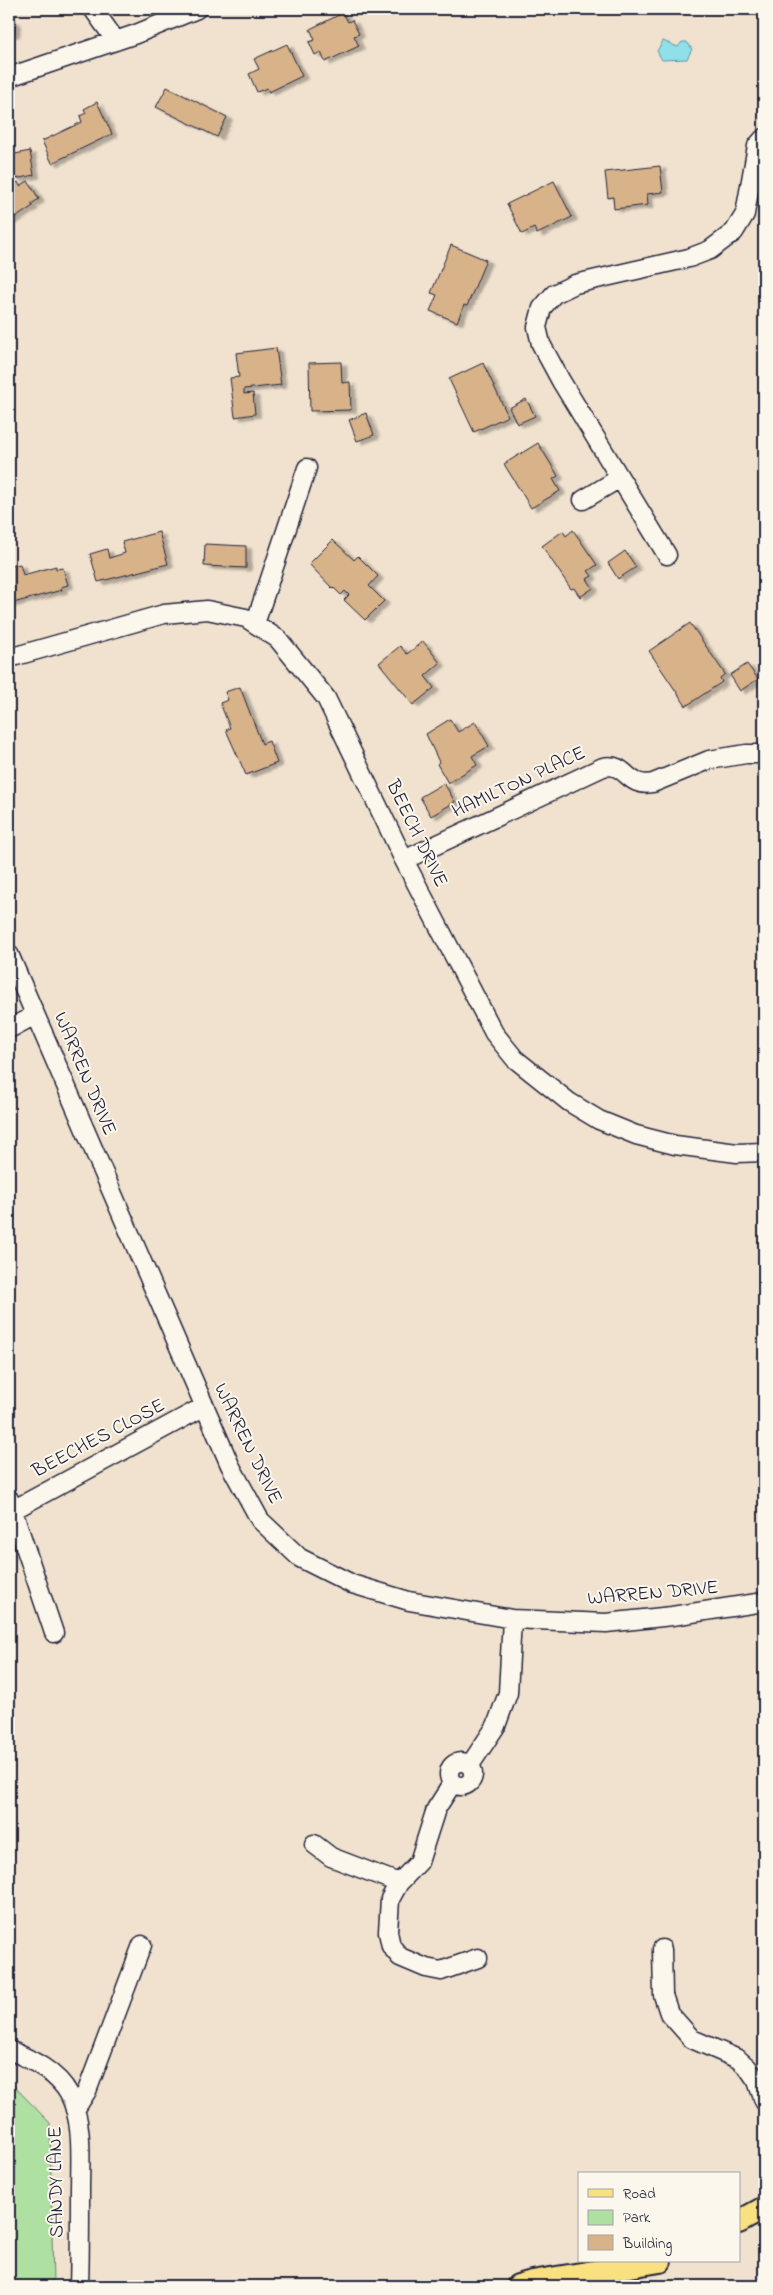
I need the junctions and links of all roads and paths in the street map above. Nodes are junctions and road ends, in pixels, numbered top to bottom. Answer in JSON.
{"nodes":[{"id":1,"x":93,"y":9,"type":"edge"},
{"id":2,"x":197,"y":9,"type":"edge"},
{"id":3,"x":116,"y":41,"type":"junction"},
{"id":4,"x":9,"y":77,"type":"edge"},
{"id":5,"x":764,"y":138,"type":"edge"},
{"id":6,"x":307,"y":468,"type":"dead end"},
{"id":7,"x":620,"y":478,"type":"junction"},
{"id":8,"x":583,"y":500,"type":"dead end"},
{"id":9,"x":667,"y":555,"type":"dead end"},
{"id":10,"x":255,"y":624,"type":"junction"},
{"id":11,"x":9,"y":658,"type":"edge"},
{"id":12,"x":764,"y":754,"type":"edge"},
{"id":13,"x":404,"y":860,"type":"junction"},
{"id":14,"x":9,"y":954,"type":"edge"},
{"id":15,"x":35,"y":1015,"type":"junction"},
{"id":16,"x":9,"y":1029,"type":"edge"},
{"id":17,"x":764,"y":1152,"type":"edge"},
{"id":18,"x":205,"y":1406,"type":"junction"},
{"id":19,"x":11,"y":1504,"type":"edge"},
{"id":20,"x":764,"y":1602,"type":"edge"},
{"id":21,"x":512,"y":1619,"type":"junction"},
{"id":22,"x":54,"y":1633,"type":"dead end"},
{"id":23,"x":314,"y":1844,"type":"dead end"},
{"id":24,"x":399,"y":1883,"type":"junction"},
{"id":25,"x":142,"y":1945,"type":"dead end"},
{"id":26,"x":662,"y":1949,"type":"dead end"},
{"id":27,"x":478,"y":1958,"type":"dead end"},
{"id":28,"x":9,"y":2050,"type":"edge"},
{"id":29,"x":764,"y":2102,"type":"edge"},
{"id":30,"x":75,"y":2110,"type":"junction"},
{"id":31,"x":764,"y":2208,"type":"edge"},
{"id":32,"x":740,"y":2221,"type":"edge"},
{"id":33,"x":654,"y":2262,"type":"edge"},
{"id":34,"x":79,"y":2286,"type":"edge"},
{"id":35,"x":518,"y":2286,"type":"edge"}],
"edges":[{"from":1,"to":3,"type":"street"},
{"from":2,"to":3,"type":"street"},
{"from":3,"to":4,"type":"street"},
{"from":5,"to":7,"type":"street"},
{"from":6,"to":10,"type":"street"},
{"from":7,"to":8,"type":"street"},
{"from":7,"to":9,"type":"street"},
{"from":10,"to":11,"type":"street","name":"BEECH DRIVE"},
{"from":10,"to":13,"type":"street","name":"BEECH DRIVE"},
{"from":12,"to":13,"type":"street","name":"HAMILTON PLACE"},
{"from":13,"to":17,"type":"street","name":"BEECH DRIVE"},
{"from":14,"to":15,"type":"street","name":"WARREN DRIVE"},
{"from":15,"to":16,"type":"street"},
{"from":15,"to":18,"type":"street","name":"WARREN DRIVE"},
{"from":18,"to":19,"type":"street","name":"BEECHES CLOSE"},
{"from":18,"to":21,"type":"street","name":"WARREN DRIVE"},
{"from":19,"to":22,"type":"street","name":"BEECHES CLOSE"},
{"from":20,"to":21,"type":"street","name":"WARREN DRIVE"},
{"from":21,"to":24,"type":"street"},
{"from":23,"to":24,"type":"street"},
{"from":24,"to":27,"type":"street"},
{"from":25,"to":30,"type":"street"},
{"from":26,"to":29,"type":"street"},
{"from":28,"to":30,"type":"street","name":"SANDY LANE"},
{"from":30,"to":34,"type":"street","name":"SANDY LANE"},
{"from":31,"to":32,"type":"main road"},
{"from":33,"to":35,"type":"main road"}]}
